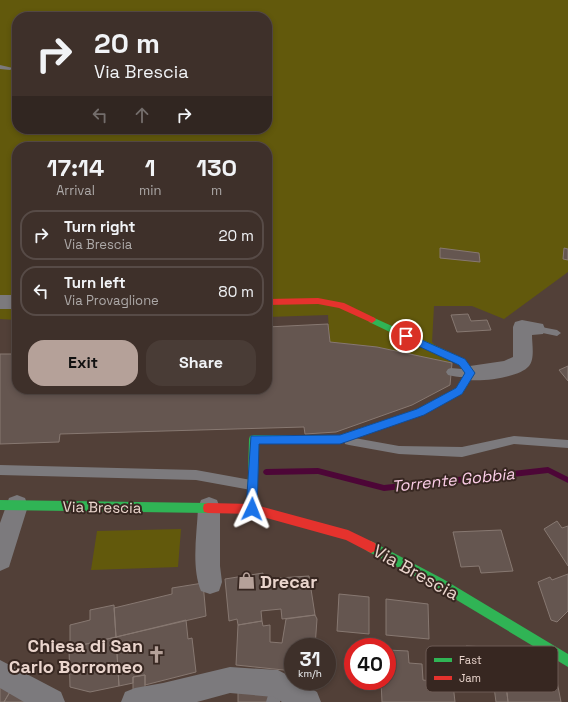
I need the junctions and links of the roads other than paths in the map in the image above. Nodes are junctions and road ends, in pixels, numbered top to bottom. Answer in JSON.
{"nodes":[{"id":1,"x":0,"y":67,"type":"edge"},
{"id":2,"x":10,"y":68,"type":"dead end"},
{"id":3,"x":0,"y":302,"type":"edge"},
{"id":4,"x":12,"y":302,"type":"edge"},
{"id":5,"x":272,"y":302,"type":"edge"},
{"id":6,"x":536,"y":329,"type":"joint"},
{"id":7,"x":556,"y":333,"type":"dead end"},
{"id":8,"x":461,"y":372,"type":"junction"},
{"id":9,"x":338,"y":439,"type":"junction"},
{"id":10,"x":568,"y":444,"type":"edge"},
{"id":11,"x":0,"y":470,"type":"edge"},
{"id":12,"x":253,"y":485,"type":"junction"},
{"id":13,"x":9,"y":506,"type":"edge"},
{"id":14,"x":209,"y":508,"type":"junction"},
{"id":15,"x":252,"y":509,"type":"junction"},
{"id":16,"x":0,"y":559,"type":"edge"},
{"id":17,"x":209,"y":574,"type":"dead end"},
{"id":18,"x":543,"y":646,"type":"edge"},
{"id":19,"x":558,"y":655,"type":"edge"},
{"id":20,"x":568,"y":661,"type":"edge"},
{"id":21,"x":0,"y":673,"type":"edge"},
{"id":22,"x":276,"y":693,"type":"edge"},
{"id":23,"x":51,"y":702,"type":"edge"},
{"id":24,"x":135,"y":702,"type":"edge"},
{"id":25,"x":307,"y":702,"type":"edge"}],
"edges":[{"from":1,"to":2,"type":"lane"},
{"from":3,"to":4,"type":"street"},
{"from":5,"to":8,"type":"street"},
{"from":6,"to":7,"type":"lane"},
{"from":6,"to":8,"type":"street"},
{"from":8,"to":9,"type":"street"},
{"from":9,"to":10,"type":"lane"},
{"from":9,"to":12,"type":"street"},
{"from":11,"to":12,"type":"lane"},
{"from":12,"to":15,"type":"street"},
{"from":13,"to":14,"type":"street","name":"Via Brescia"},
{"from":13,"to":16,"type":"street"},
{"from":14,"to":15,"type":"street","name":"Via Brescia"},
{"from":14,"to":17,"type":"street"},
{"from":15,"to":18,"type":"street","name":"Via Brescia"},
{"from":19,"to":20,"type":"street","name":"Via Brescia"},
{"from":21,"to":23,"type":"street"},
{"from":22,"to":24,"type":"street"},
{"from":22,"to":25,"type":"street"}]}
